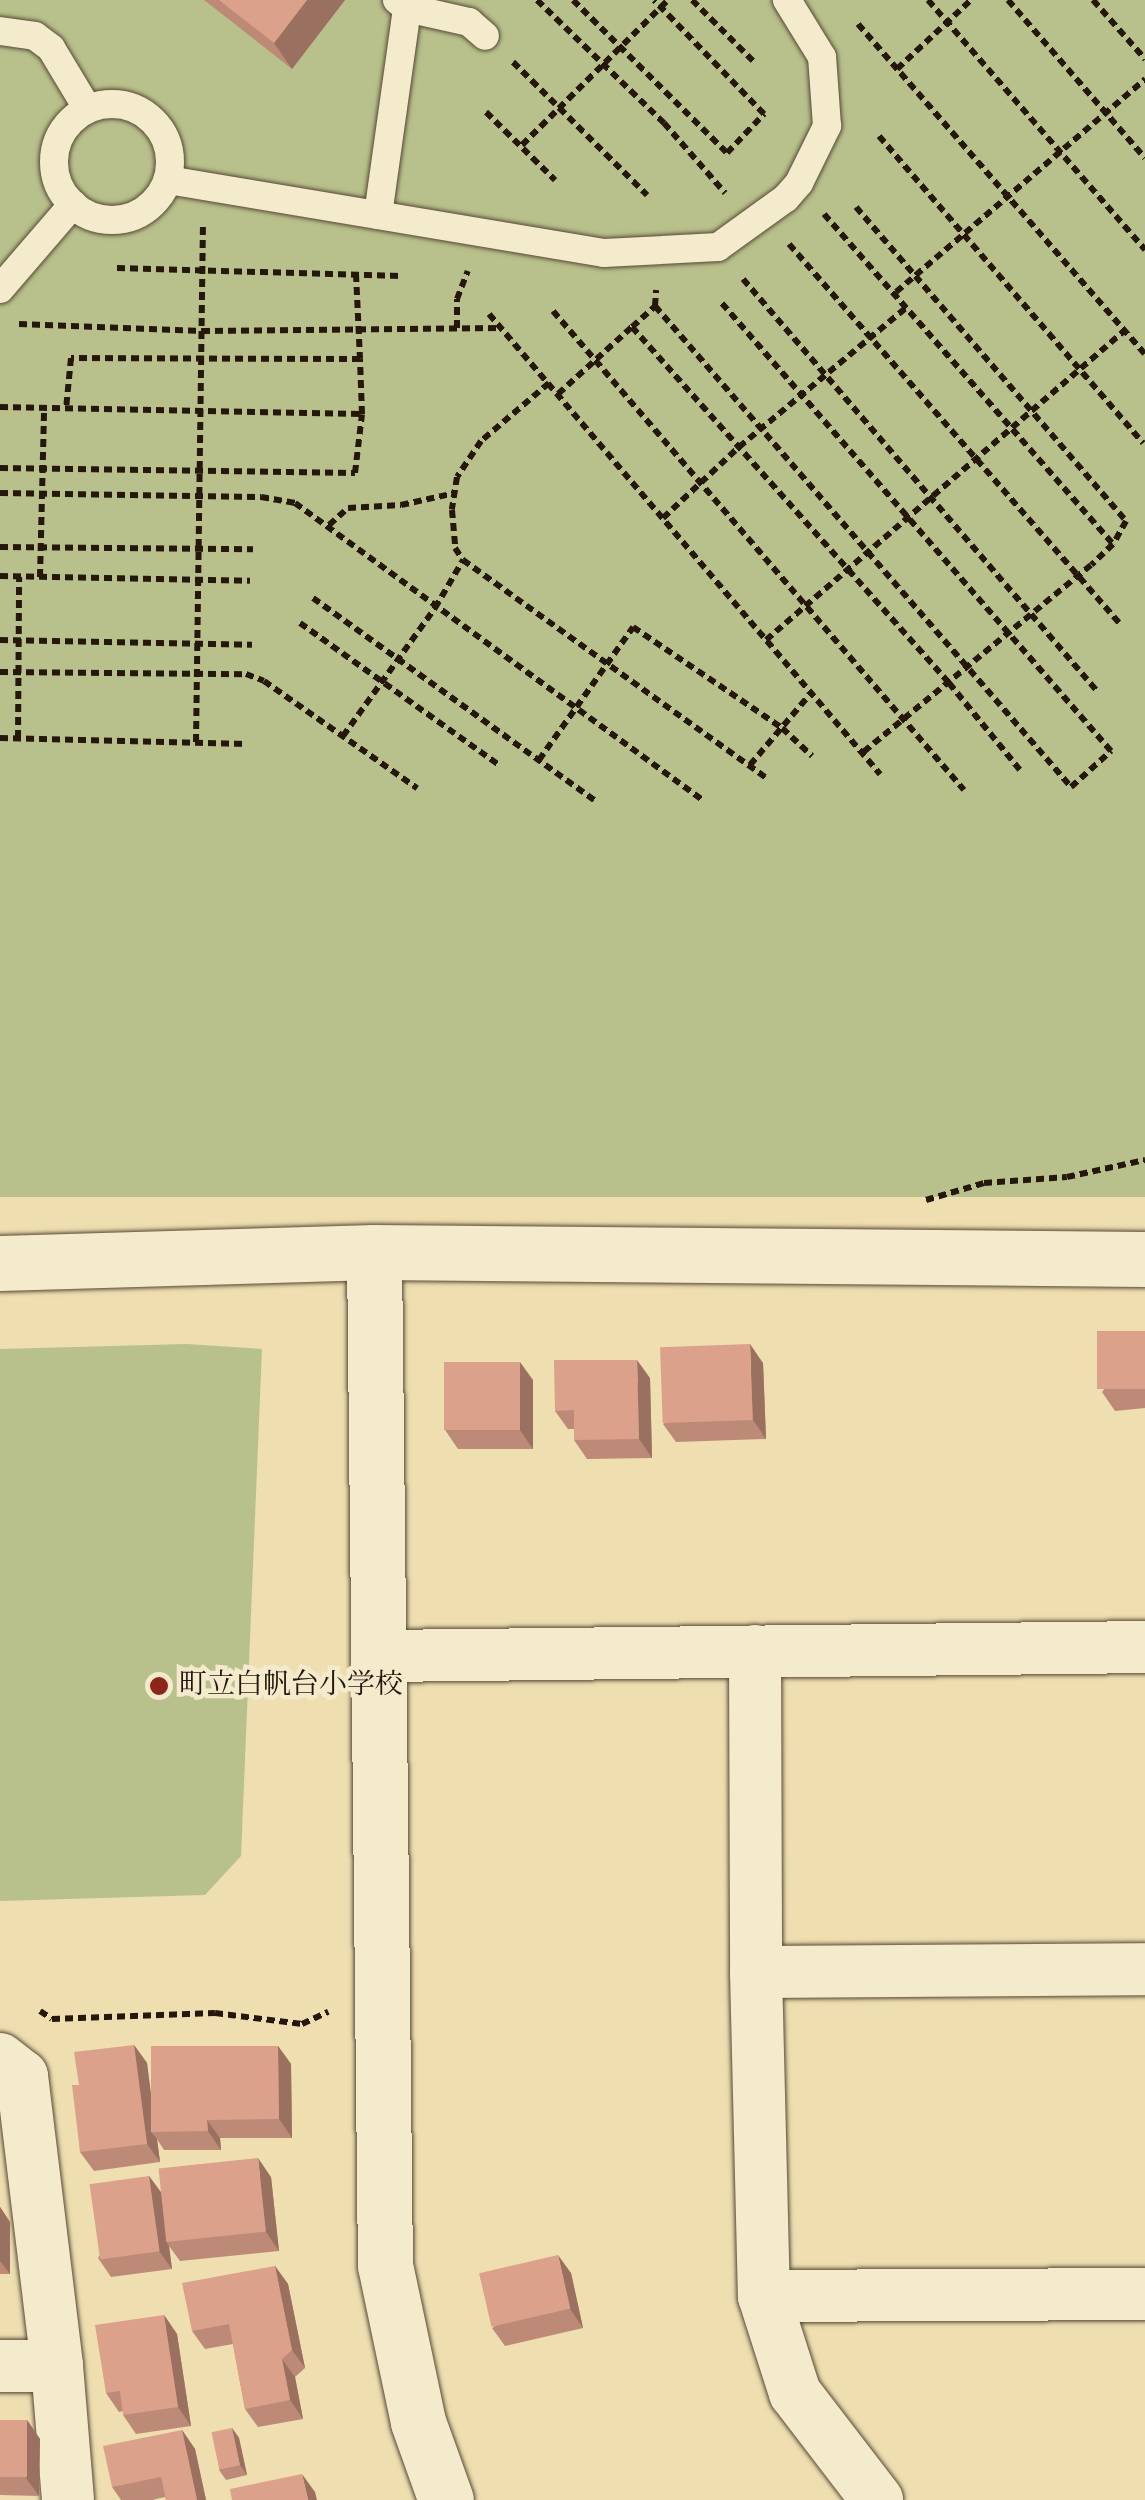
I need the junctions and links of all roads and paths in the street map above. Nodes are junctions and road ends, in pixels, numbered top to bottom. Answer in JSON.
{"nodes":[{"id":1,"x":537,"y":0,"type":"edge"},
{"id":2,"x":573,"y":0,"type":"edge"},
{"id":3,"x":668,"y":0,"type":"edge"},
{"id":4,"x":692,"y":0,"type":"edge"},
{"id":5,"x":787,"y":0,"type":"edge"},
{"id":6,"x":928,"y":0,"type":"edge"},
{"id":7,"x":971,"y":0,"type":"edge"},
{"id":8,"x":1008,"y":0,"type":"edge"},
{"id":9,"x":1094,"y":0,"type":"edge"},
{"id":10,"x":658,"y":3,"type":"edge"},
{"id":11,"x":402,"y":4,"type":"edge"},
{"id":12,"x":947,"y":22,"type":"junction"},
{"id":13,"x":858,"y":24,"type":"dead end"},
{"id":14,"x":0,"y":31,"type":"edge"},
{"id":15,"x":485,"y":36,"type":"joint"},
{"id":16,"x":620,"y":47,"type":"junction"},
{"id":17,"x":1145,"y":59,"type":"edge"},
{"id":18,"x":754,"y":62,"type":"dead end"},
{"id":19,"x":602,"y":64,"type":"junction"},
{"id":20,"x":897,"y":70,"type":"junction"},
{"id":21,"x":1145,"y":80,"type":"edge"},
{"id":22,"x":560,"y":106,"type":"junction"},
{"id":23,"x":87,"y":108,"type":"junction"},
{"id":24,"x":486,"y":112,"type":"dead end"},
{"id":25,"x":1106,"y":113,"type":"junction"},
{"id":26,"x":880,"y":136,"type":"dead end"},
{"id":27,"x":522,"y":146,"type":"junction"},
{"id":28,"x":1060,"y":152,"type":"junction"},
{"id":29,"x":1145,"y":158,"type":"edge"},
{"id":30,"x":168,"y":180,"type":"junction"},
{"id":31,"x":555,"y":180,"type":"dead end"},
{"id":32,"x":647,"y":196,"type":"dead end"},
{"id":33,"x":1007,"y":197,"type":"junction"},
{"id":34,"x":73,"y":204,"type":"junction"},
{"id":35,"x":856,"y":207,"type":"dead end"},
{"id":36,"x":203,"y":209,"type":"dead end"},
{"id":37,"x":378,"y":215,"type":"junction"},
{"id":38,"x":758,"y":221,"type":"junction"},
{"id":39,"x":840,"y":232,"type":"dead end"},
{"id":40,"x":963,"y":234,"type":"junction"},
{"id":41,"x":718,"y":246,"type":"junction"},
{"id":42,"x":1145,"y":250,"type":"edge"},
{"id":43,"x":476,"y":254,"type":"dead end"},
{"id":44,"x":117,"y":268,"type":"dead end"},
{"id":45,"x":203,"y":270,"type":"junction"},
{"id":46,"x":356,"y":274,"type":"junction"},
{"id":47,"x":915,"y":275,"type":"junction"},
{"id":48,"x":400,"y":276,"type":"dead end"},
{"id":49,"x":0,"y":289,"type":"edge"},
{"id":50,"x":896,"y":292,"type":"junction"},
{"id":51,"x":720,"y":301,"type":"dead end"},
{"id":52,"x":908,"y":306,"type":"junction"},
{"id":53,"x":553,"y":311,"type":"dead end"},
{"id":54,"x":489,"y":314,"type":"dead end"},
{"id":55,"x":11,"y":317,"type":"dead end"},
{"id":56,"x":632,"y":327,"type":"junction"},
{"id":57,"x":457,"y":328,"type":"junction"},
{"id":58,"x":502,"y":328,"type":"junction"},
{"id":59,"x":358,"y":329,"type":"junction"},
{"id":60,"x":202,"y":331,"type":"junction"},
{"id":61,"x":1124,"y":331,"type":"junction"},
{"id":62,"x":870,"y":336,"type":"junction"},
{"id":63,"x":1145,"y":354,"type":"edge"},
{"id":64,"x":200,"y":358,"type":"junction"},
{"id":65,"x":360,"y":359,"type":"junction"},
{"id":66,"x":596,"y":361,"type":"junction"},
{"id":67,"x":1080,"y":369,"type":"junction"},
{"id":68,"x":826,"y":376,"type":"junction"},
{"id":69,"x":549,"y":383,"type":"junction"},
{"id":70,"x":558,"y":394,"type":"junction"},
{"id":71,"x":804,"y":394,"type":"junction"},
{"id":72,"x":0,"y":407,"type":"edge"},
{"id":73,"x":44,"y":408,"type":"junction"},
{"id":74,"x":66,"y":409,"type":"junction"},
{"id":75,"x":1031,"y":410,"type":"junction"},
{"id":76,"x":199,"y":412,"type":"junction"},
{"id":77,"x":362,"y":414,"type":"junction"},
{"id":78,"x":1012,"y":425,"type":"junction"},
{"id":79,"x":762,"y":430,"type":"junction"},
{"id":80,"x":1143,"y":444,"type":"edge"},
{"id":81,"x":739,"y":447,"type":"junction"},
{"id":82,"x":976,"y":456,"type":"junction"},
{"id":83,"x":0,"y":468,"type":"edge"},
{"id":84,"x":42,"y":469,"type":"junction"},
{"id":85,"x":198,"y":470,"type":"junction"},
{"id":86,"x":702,"y":483,"type":"junction"},
{"id":87,"x":0,"y":493,"type":"edge"},
{"id":88,"x":40,"y":494,"type":"junction"},
{"id":89,"x":455,"y":494,"type":"junction"},
{"id":90,"x":199,"y":496,"type":"junction"},
{"id":91,"x":930,"y":497,"type":"junction"},
{"id":92,"x":908,"y":514,"type":"junction"},
{"id":93,"x":663,"y":518,"type":"junction"},
{"id":94,"x":328,"y":525,"type":"junction"},
{"id":95,"x":1114,"y":544,"type":"junction"},
{"id":96,"x":0,"y":547,"type":"edge"},
{"id":97,"x":43,"y":548,"type":"junction"},
{"id":98,"x":196,"y":548,"type":"junction"},
{"id":99,"x":253,"y":550,"type":"dead end"},
{"id":100,"x":866,"y":551,"type":"junction"},
{"id":101,"x":462,"y":560,"type":"junction"},
{"id":102,"x":848,"y":569,"type":"junction"},
{"id":103,"x":1076,"y":574,"type":"junction"},
{"id":104,"x":0,"y":576,"type":"edge"},
{"id":105,"x":19,"y":576,"type":"junction"},
{"id":106,"x":40,"y":577,"type":"junction"},
{"id":107,"x":198,"y":580,"type":"junction"},
{"id":108,"x":250,"y":581,"type":"dead end"},
{"id":109,"x":313,"y":598,"type":"dead end"},
{"id":110,"x":806,"y":604,"type":"junction"},
{"id":111,"x":436,"y":608,"type":"junction"},
{"id":112,"x":1030,"y":612,"type":"junction"},
{"id":113,"x":300,"y":622,"type":"dead end"},
{"id":114,"x":1121,"y":625,"type":"dead end"},
{"id":115,"x":1009,"y":631,"type":"junction"},
{"id":116,"x":0,"y":640,"type":"edge"},
{"id":117,"x":19,"y":640,"type":"junction"},
{"id":118,"x":766,"y":640,"type":"junction"},
{"id":119,"x":252,"y":646,"type":"dead end"},
{"id":120,"x":195,"y":647,"type":"junction"},
{"id":121,"x":399,"y":660,"type":"junction"},
{"id":122,"x":607,"y":663,"type":"junction"},
{"id":123,"x":968,"y":668,"type":"junction"},
{"id":124,"x":0,"y":672,"type":"edge"},
{"id":125,"x":20,"y":672,"type":"junction"},
{"id":126,"x":200,"y":676,"type":"junction"},
{"id":127,"x":384,"y":682,"type":"junction"},
{"id":128,"x":949,"y":683,"type":"junction"},
{"id":129,"x":1097,"y":691,"type":"dead end"},
{"id":130,"x":812,"y":693,"type":"junction"},
{"id":131,"x":578,"y":710,"type":"junction"},
{"id":132,"x":904,"y":720,"type":"junction"},
{"id":133,"x":782,"y":728,"type":"junction"},
{"id":134,"x":344,"y":736,"type":"junction"},
{"id":135,"x":0,"y":738,"type":"edge"},
{"id":136,"x":18,"y":738,"type":"junction"},
{"id":137,"x":196,"y":742,"type":"junction"},
{"id":138,"x":246,"y":744,"type":"dead end"},
{"id":139,"x":862,"y":754,"type":"junction"},
{"id":140,"x":812,"y":756,"type":"dead end"},
{"id":141,"x":539,"y":760,"type":"junction"},
{"id":142,"x":498,"y":764,"type":"dead end"},
{"id":143,"x":750,"y":765,"type":"junction"},
{"id":144,"x":1020,"y":770,"type":"dead end"},
{"id":145,"x":880,"y":774,"type":"dead end"},
{"id":146,"x":768,"y":779,"type":"dead end"},
{"id":147,"x":418,"y":788,"type":"dead end"},
{"id":148,"x":964,"y":790,"type":"dead end"},
{"id":149,"x":704,"y":800,"type":"dead end"},
{"id":150,"x":595,"y":801,"type":"dead end"},
{"id":151,"x":1145,"y":1160,"type":"edge"},
{"id":152,"x":374,"y":1252,"type":"junction"},
{"id":153,"x":871,"y":1254,"type":"junction"},
{"id":154,"x":1145,"y":1259,"type":"edge"},
{"id":155,"x":0,"y":1264,"type":"edge"},
{"id":156,"x":1145,"y":1647,"type":"edge"},
{"id":157,"x":755,"y":1651,"type":"junction"},
{"id":158,"x":381,"y":1656,"type":"junction"},
{"id":159,"x":1145,"y":1969,"type":"edge"},
{"id":160,"x":756,"y":1972,"type":"junction"},
{"id":161,"x":334,"y":2008,"type":"dead end"},
{"id":162,"x":40,"y":2011,"type":"dead end"},
{"id":163,"x":0,"y":2058,"type":"edge"},
{"id":164,"x":1145,"y":2294,"type":"edge"},
{"id":165,"x":764,"y":2296,"type":"junction"},
{"id":166,"x":0,"y":2366,"type":"edge"},
{"id":167,"x":58,"y":2366,"type":"junction"},
{"id":168,"x":68,"y":2500,"type":"edge"},
{"id":169,"x":446,"y":2500,"type":"edge"},
{"id":170,"x":877,"y":2500,"type":"edge"}],
"edges":[{"from":1,"to":19,"type":"path"},
{"from":2,"to":16,"type":"path"},
{"from":3,"to":10,"type":"path"},
{"from":4,"to":18,"type":"path"},
{"from":5,"to":38,"type":"lane"},
{"from":6,"to":12,"type":"path"},
{"from":7,"to":12,"type":"path"},
{"from":8,"to":25,"type":"path"},
{"from":9,"to":17,"type":"path"},
{"from":10,"to":16,"type":"path"},
{"from":10,"to":16,"type":"path"},
{"from":11,"to":15,"type":"lane"},
{"from":11,"to":37,"type":"lane"},
{"from":12,"to":20,"type":"path"},
{"from":12,"to":28,"type":"path"},
{"from":13,"to":20,"type":"path"},
{"from":14,"to":23,"type":"lane"},
{"from":15,"to":22,"type":"path"},
{"from":16,"to":19,"type":"path"},
{"from":19,"to":22,"type":"path"},
{"from":19,"to":38,"type":"path"},
{"from":20,"to":33,"type":"path"},
{"from":21,"to":25,"type":"path"},
{"from":22,"to":27,"type":"path"},
{"from":22,"to":32,"type":"path"},
{"from":23,"to":30,"type":"lane"},
{"from":23,"to":34,"type":"lane"},
{"from":24,"to":27,"type":"path"},
{"from":25,"to":28,"type":"path"},
{"from":25,"to":29,"type":"path"},
{"from":26,"to":40,"type":"path"},
{"from":27,"to":31,"type":"path"},
{"from":28,"to":33,"type":"path"},
{"from":28,"to":42,"type":"path"},
{"from":30,"to":34,"type":"lane"},
{"from":30,"to":37,"type":"lane"},
{"from":33,"to":40,"type":"path"},
{"from":33,"to":61,"type":"path"},
{"from":34,"to":49,"type":"lane"},
{"from":35,"to":47,"type":"path"},
{"from":36,"to":45,"type":"path"},
{"from":37,"to":41,"type":"lane"},
{"from":38,"to":41,"type":"lane"},
{"from":38,"to":62,"type":"path"},
{"from":39,"to":50,"type":"path"},
{"from":40,"to":47,"type":"path"},
{"from":40,"to":67,"type":"path"},
{"from":41,"to":68,"type":"path"},
{"from":43,"to":57,"type":"path"},
{"from":44,"to":45,"type":"path"},
{"from":45,"to":46,"type":"path"},
{"from":45,"to":60,"type":"path"},
{"from":46,"to":48,"type":"path"},
{"from":46,"to":59,"type":"path"},
{"from":47,"to":50,"type":"path"},
{"from":47,"to":75,"type":"path"},
{"from":50,"to":52,"type":"path"},
{"from":51,"to":71,"type":"path"},
{"from":52,"to":62,"type":"path"},
{"from":52,"to":78,"type":"path"},
{"from":53,"to":66,"type":"path"},
{"from":54,"to":58,"type":"path"},
{"from":55,"to":60,"type":"path"},
{"from":56,"to":66,"type":"path"},
{"from":56,"to":79,"type":"path"},
{"from":56,"to":81,"type":"path"},
{"from":57,"to":58,"type":"path"},
{"from":57,"to":59,"type":"path"},
{"from":58,"to":69,"type":"path"},
{"from":59,"to":60,"type":"path"},
{"from":59,"to":65,"type":"path"},
{"from":60,"to":64,"type":"path"},
{"from":61,"to":63,"type":"path"},
{"from":61,"to":67,"type":"path"},
{"from":62,"to":68,"type":"path"},
{"from":62,"to":82,"type":"path"},
{"from":64,"to":65,"type":"path"},
{"from":64,"to":74,"type":"path"},
{"from":64,"to":76,"type":"path"},
{"from":65,"to":77,"type":"path"},
{"from":66,"to":70,"type":"path"},
{"from":66,"to":86,"type":"path"},
{"from":67,"to":75,"type":"path"},
{"from":67,"to":80,"type":"path"},
{"from":68,"to":71,"type":"path"},
{"from":68,"to":91,"type":"path"},
{"from":69,"to":70,"type":"path"},
{"from":69,"to":89,"type":"path"},
{"from":70,"to":93,"type":"path"},
{"from":71,"to":79,"type":"path"},
{"from":71,"to":92,"type":"path"},
{"from":72,"to":73,"type":"path"},
{"from":73,"to":74,"type":"path"},
{"from":73,"to":84,"type":"path"},
{"from":74,"to":76,"type":"path"},
{"from":75,"to":78,"type":"path"},
{"from":75,"to":95,"type":"path"},
{"from":76,"to":77,"type":"path"},
{"from":76,"to":85,"type":"path"},
{"from":77,"to":85,"type":"path"},
{"from":78,"to":82,"type":"path"},
{"from":78,"to":95,"type":"path"},
{"from":79,"to":81,"type":"path"},
{"from":79,"to":100,"type":"path"},
{"from":81,"to":86,"type":"path"},
{"from":81,"to":102,"type":"path"},
{"from":82,"to":91,"type":"path"},
{"from":82,"to":103,"type":"path"},
{"from":83,"to":84,"type":"path"},
{"from":84,"to":85,"type":"path"},
{"from":84,"to":88,"type":"path"},
{"from":85,"to":90,"type":"path"},
{"from":86,"to":93,"type":"path"},
{"from":86,"to":110,"type":"path"},
{"from":87,"to":88,"type":"path"},
{"from":88,"to":90,"type":"path"},
{"from":88,"to":97,"type":"path"},
{"from":89,"to":94,"type":"path"},
{"from":89,"to":101,"type":"path"},
{"from":90,"to":94,"type":"path"},
{"from":90,"to":98,"type":"path"},
{"from":91,"to":92,"type":"path"},
{"from":91,"to":112,"type":"path"},
{"from":92,"to":100,"type":"path"},
{"from":92,"to":115,"type":"path"},
{"from":93,"to":118,"type":"path"},
{"from":94,"to":111,"type":"path"},
{"from":95,"to":103,"type":"path"},
{"from":96,"to":97,"type":"path"},
{"from":97,"to":98,"type":"path"},
{"from":97,"to":106,"type":"path"},
{"from":98,"to":99,"type":"path"},
{"from":98,"to":107,"type":"path"},
{"from":100,"to":102,"type":"path"},
{"from":100,"to":123,"type":"path"},
{"from":101,"to":111,"type":"path"},
{"from":101,"to":122,"type":"path"},
{"from":102,"to":110,"type":"path"},
{"from":102,"to":128,"type":"path"},
{"from":103,"to":112,"type":"path"},
{"from":103,"to":114,"type":"path"},
{"from":104,"to":105,"type":"path"},
{"from":105,"to":106,"type":"path"},
{"from":105,"to":117,"type":"path"},
{"from":106,"to":107,"type":"path"},
{"from":107,"to":108,"type":"path"},
{"from":107,"to":120,"type":"path"},
{"from":109,"to":121,"type":"path"},
{"from":110,"to":118,"type":"path"},
{"from":110,"to":132,"type":"path"},
{"from":111,"to":121,"type":"path"},
{"from":111,"to":131,"type":"path"},
{"from":112,"to":115,"type":"path"},
{"from":112,"to":129,"type":"path"},
{"from":113,"to":127,"type":"path"},
{"from":115,"to":123,"type":"path"},
{"from":115,"to":123,"type":"path"},
{"from":116,"to":117,"type":"path"},
{"from":117,"to":120,"type":"path"},
{"from":117,"to":125,"type":"path"},
{"from":118,"to":130,"type":"path"},
{"from":119,"to":120,"type":"path"},
{"from":120,"to":126,"type":"path"},
{"from":121,"to":127,"type":"path"},
{"from":121,"to":141,"type":"path"},
{"from":122,"to":131,"type":"path"},
{"from":122,"to":133,"type":"path"},
{"from":122,"to":143,"type":"path"},
{"from":123,"to":128,"type":"path"},
{"from":124,"to":125,"type":"path"},
{"from":125,"to":126,"type":"path"},
{"from":125,"to":136,"type":"path"},
{"from":126,"to":134,"type":"path"},
{"from":126,"to":137,"type":"path"},
{"from":127,"to":134,"type":"path"},
{"from":127,"to":142,"type":"path"},
{"from":128,"to":132,"type":"path"},
{"from":128,"to":144,"type":"path"},
{"from":130,"to":133,"type":"path"},
{"from":130,"to":139,"type":"path"},
{"from":131,"to":141,"type":"path"},
{"from":131,"to":149,"type":"path"},
{"from":132,"to":139,"type":"path"},
{"from":132,"to":148,"type":"path"},
{"from":133,"to":140,"type":"path"},
{"from":133,"to":143,"type":"path"},
{"from":134,"to":147,"type":"path"},
{"from":135,"to":136,"type":"path"},
{"from":136,"to":137,"type":"path"},
{"from":137,"to":138,"type":"path"},
{"from":139,"to":145,"type":"path"},
{"from":141,"to":150,"type":"path"},
{"from":143,"to":146,"type":"path"},
{"from":151,"to":153,"type":"path"},
{"from":152,"to":153,"type":"street"},
{"from":152,"to":155,"type":"street"},
{"from":152,"to":158,"type":"street"},
{"from":153,"to":154,"type":"street"},
{"from":156,"to":157,"type":"street"},
{"from":157,"to":158,"type":"street"},
{"from":157,"to":160,"type":"street"},
{"from":158,"to":169,"type":"street"},
{"from":159,"to":160,"type":"street"},
{"from":160,"to":165,"type":"street"},
{"from":161,"to":162,"type":"path"},
{"from":163,"to":167,"type":"street"},
{"from":164,"to":165,"type":"street"},
{"from":165,"to":170,"type":"street"},
{"from":166,"to":167,"type":"street"},
{"from":167,"to":168,"type":"street"}]}
